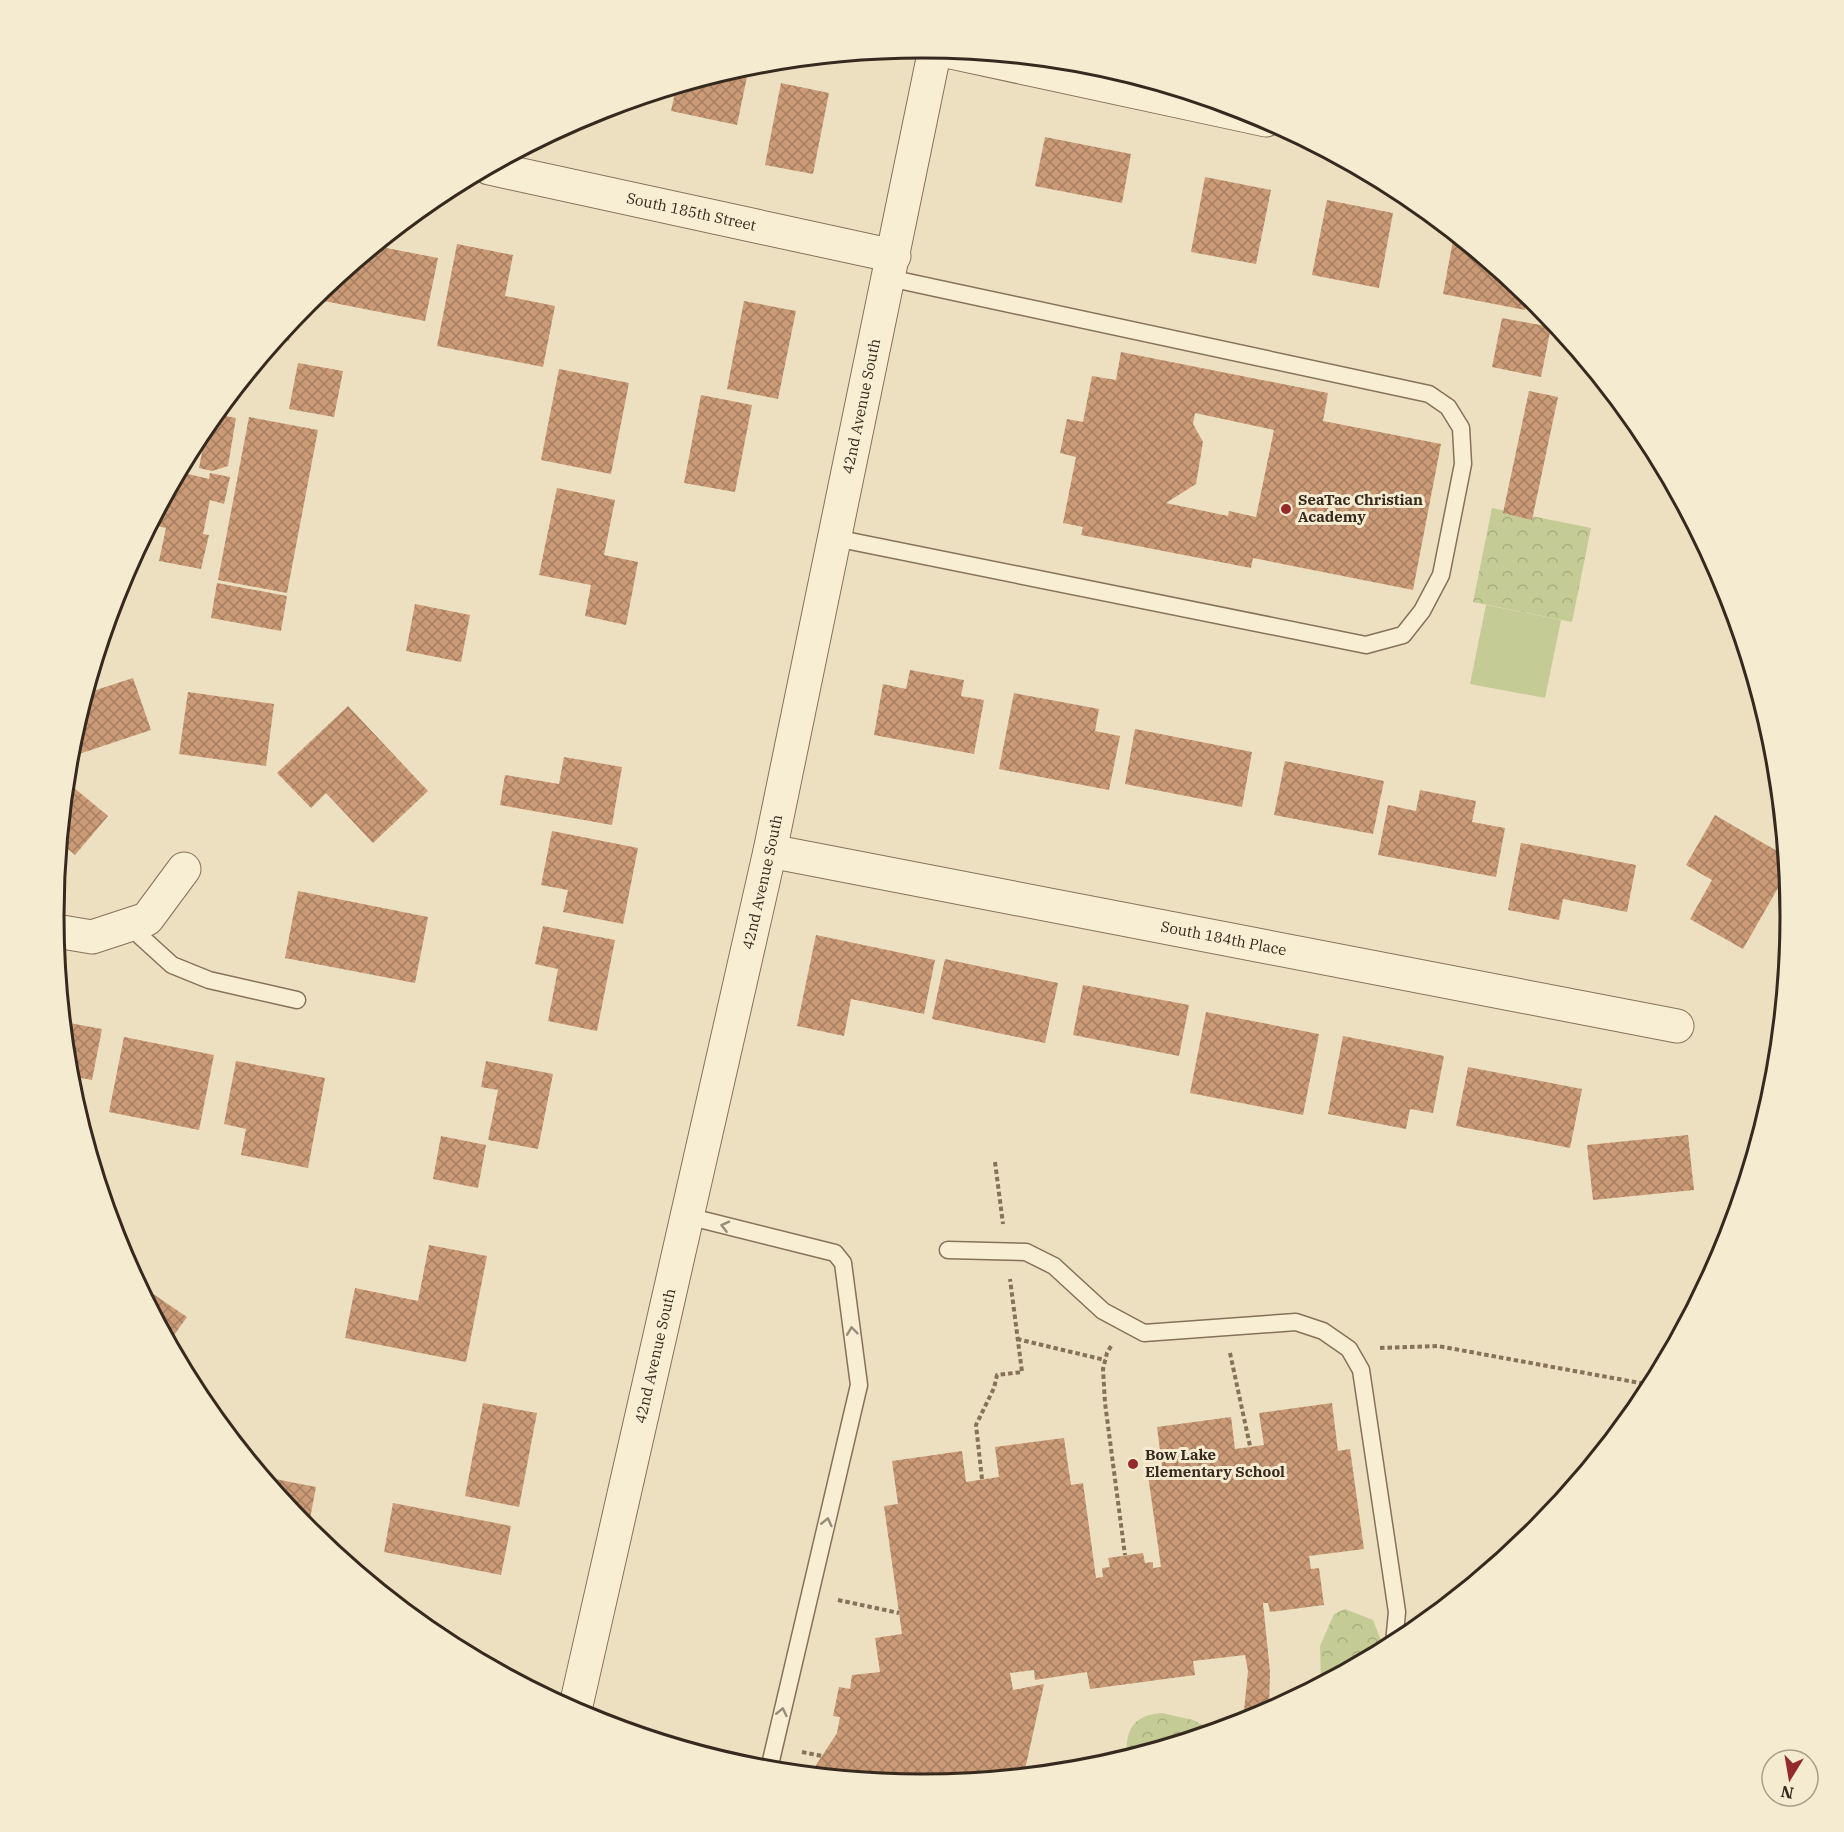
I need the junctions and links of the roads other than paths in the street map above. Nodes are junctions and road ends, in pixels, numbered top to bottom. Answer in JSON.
{"nodes":[{"id":1,"x":934,"y":58,"type":"edge"},
{"id":2,"x":996,"y":62,"type":"edge"},
{"id":3,"x":1206,"y":107,"type":"edge"},
{"id":4,"x":498,"y":170,"type":"edge"},
{"id":5,"x":892,"y":267,"type":"junction"},
{"id":6,"x":835,"y":538,"type":"junction"},
{"id":7,"x":770,"y":851,"type":"junction"},
{"id":8,"x":184,"y":868,"type":"dead end"},
{"id":9,"x":128,"y":925,"type":"junction"},
{"id":10,"x":65,"y":932,"type":"edge"},
{"id":11,"x":297,"y":1000,"type":"dead end"},
{"id":12,"x":1677,"y":1026,"type":"dead end"},
{"id":13,"x":687,"y":1216,"type":"junction"},
{"id":14,"x":948,"y":1250,"type":"dead end"},
{"id":15,"x":1395,"y":1631,"type":"edge"},
{"id":16,"x":577,"y":1700,"type":"edge"},
{"id":17,"x":771,"y":1760,"type":"edge"}],
"edges":[{"from":1,"to":5,"type":"street","name":"42nd Avenue South"},
{"from":2,"to":3,"type":"street"},
{"from":4,"to":5,"type":"street","name":"South 185th Street"},
{"from":5,"to":6,"type":"street","name":"42nd Avenue South"},
{"from":5,"to":6,"type":"lane"},
{"from":6,"to":7,"type":"street","name":"42nd Avenue South"},
{"from":7,"to":12,"type":"street","name":"South 184th Place"},
{"from":7,"to":13,"type":"street","name":"42nd Avenue South"},
{"from":8,"to":9,"type":"street"},
{"from":9,"to":10,"type":"street"},
{"from":9,"to":11,"type":"lane"},
{"from":13,"to":16,"type":"street","name":"42nd Avenue South"},
{"from":17,"to":13,"type":"lane","one_way":true},
{"from":14,"to":15,"type":"lane"}]}
